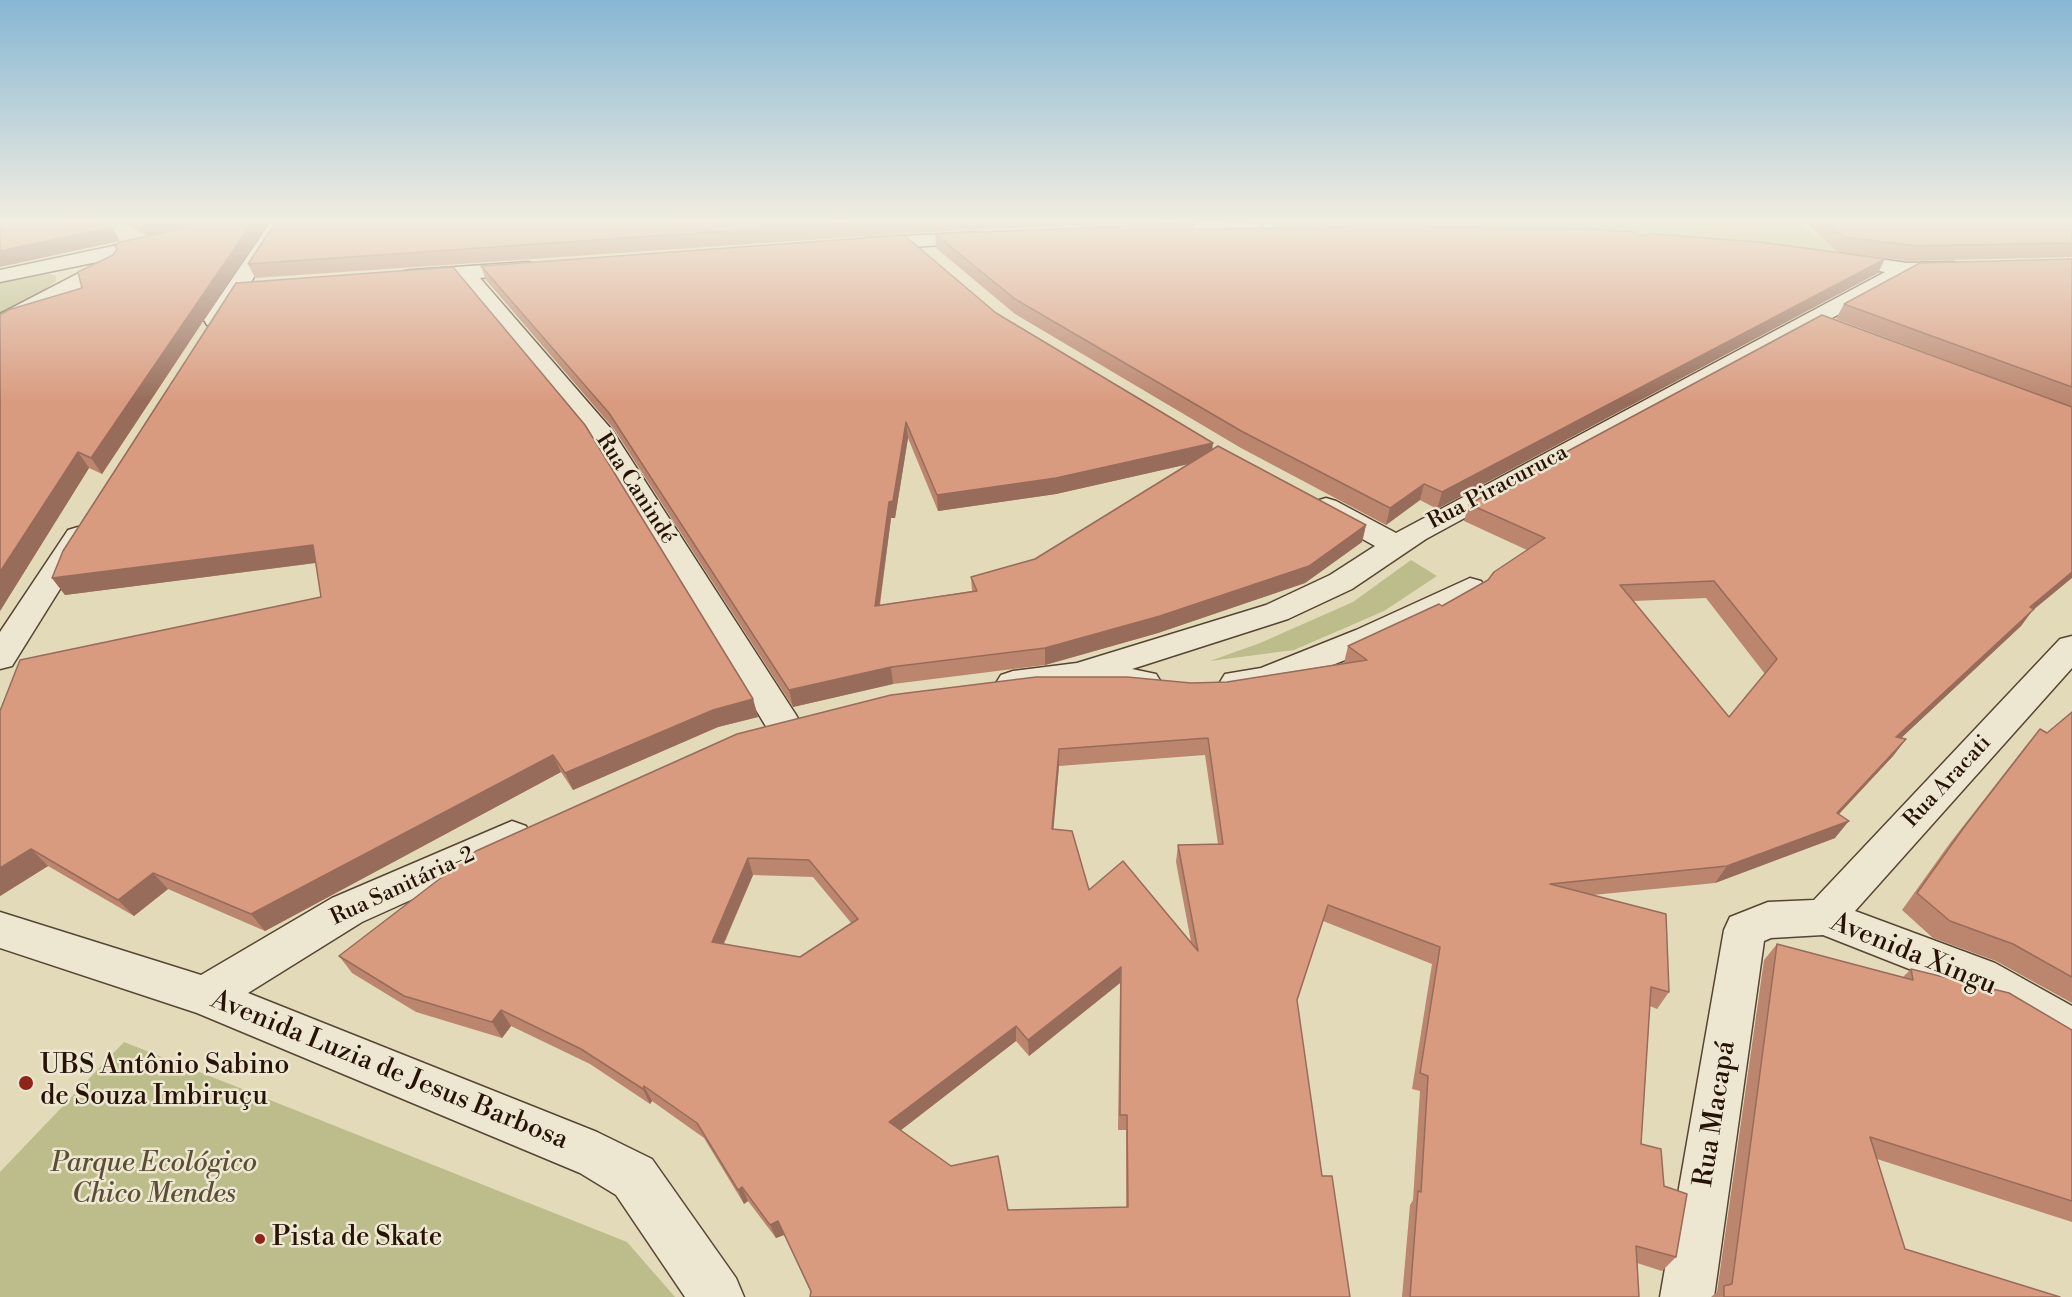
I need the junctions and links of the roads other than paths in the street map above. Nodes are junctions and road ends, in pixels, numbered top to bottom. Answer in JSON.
{"nodes":[{"id":1,"x":80,"y":281,"type":"edge"},
{"id":2,"x":250,"y":281,"type":"edge"},
{"id":3,"x":471,"y":281,"type":"edge"},
{"id":4,"x":1886,"y":281,"type":"edge"},
{"id":5,"x":1812,"y":320,"type":"junction"},
{"id":6,"x":0,"y":324,"type":"edge"},
{"id":7,"x":1844,"y":332,"type":"edge"},
{"id":8,"x":203,"y":339,"type":"edge"},
{"id":9,"x":1305,"y":495,"type":"edge"},
{"id":10,"x":89,"y":518,"type":"edge"},
{"id":11,"x":1396,"y":545,"type":"junction"},
{"id":12,"x":1470,"y":588,"type":"edge"},
{"id":13,"x":2072,"y":646,"type":"edge"},
{"id":14,"x":0,"y":658,"type":"edge"},
{"id":15,"x":1077,"y":675,"type":"junction"},
{"id":16,"x":985,"y":686,"type":"edge"},
{"id":17,"x":817,"y":716,"type":"edge"},
{"id":18,"x":540,"y":824,"type":"edge"},
{"id":19,"x":1824,"y":917,"type":"junction"},
{"id":20,"x":0,"y":930,"type":"edge"},
{"id":21,"x":1745,"y":930,"type":"joint"},
{"id":22,"x":205,"y":996,"type":"junction"},
{"id":23,"x":2072,"y":1030,"type":"edge"},
{"id":24,"x":717,"y":1297,"type":"edge"},
{"id":25,"x":1687,"y":1297,"type":"edge"}],
"edges":[{"from":1,"to":6,"type":"street"},
{"from":2,"to":8,"type":"street"},
{"from":3,"to":17,"type":"street","name":"Rua Canindé"},
{"from":4,"to":5,"type":"street","name":"Rua Piracuruca"},
{"from":5,"to":7,"type":"street"},
{"from":5,"to":11,"type":"street","name":"Rua Piracuruca"},
{"from":9,"to":11,"type":"street"},
{"from":10,"to":14,"type":"street"},
{"from":11,"to":15,"type":"street","name":"Rua Piracuruca"},
{"from":12,"to":15,"type":"street"},
{"from":13,"to":19,"type":"street","name":"Rua Aracati"},
{"from":15,"to":16,"type":"street"},
{"from":18,"to":22,"type":"street","name":"Rua Sanitária-2"},
{"from":19,"to":21,"type":"street","name":"Avenida Xingu"},
{"from":19,"to":23,"type":"street","name":"Avenida Xingu"},
{"from":20,"to":22,"type":"street","name":"Avenida Luzia de Jesus Barbosa"},
{"from":21,"to":25,"type":"street","name":"Rua Macapá"},
{"from":22,"to":24,"type":"street","name":"Avenida Luzia de Jesus Barbosa"}]}
